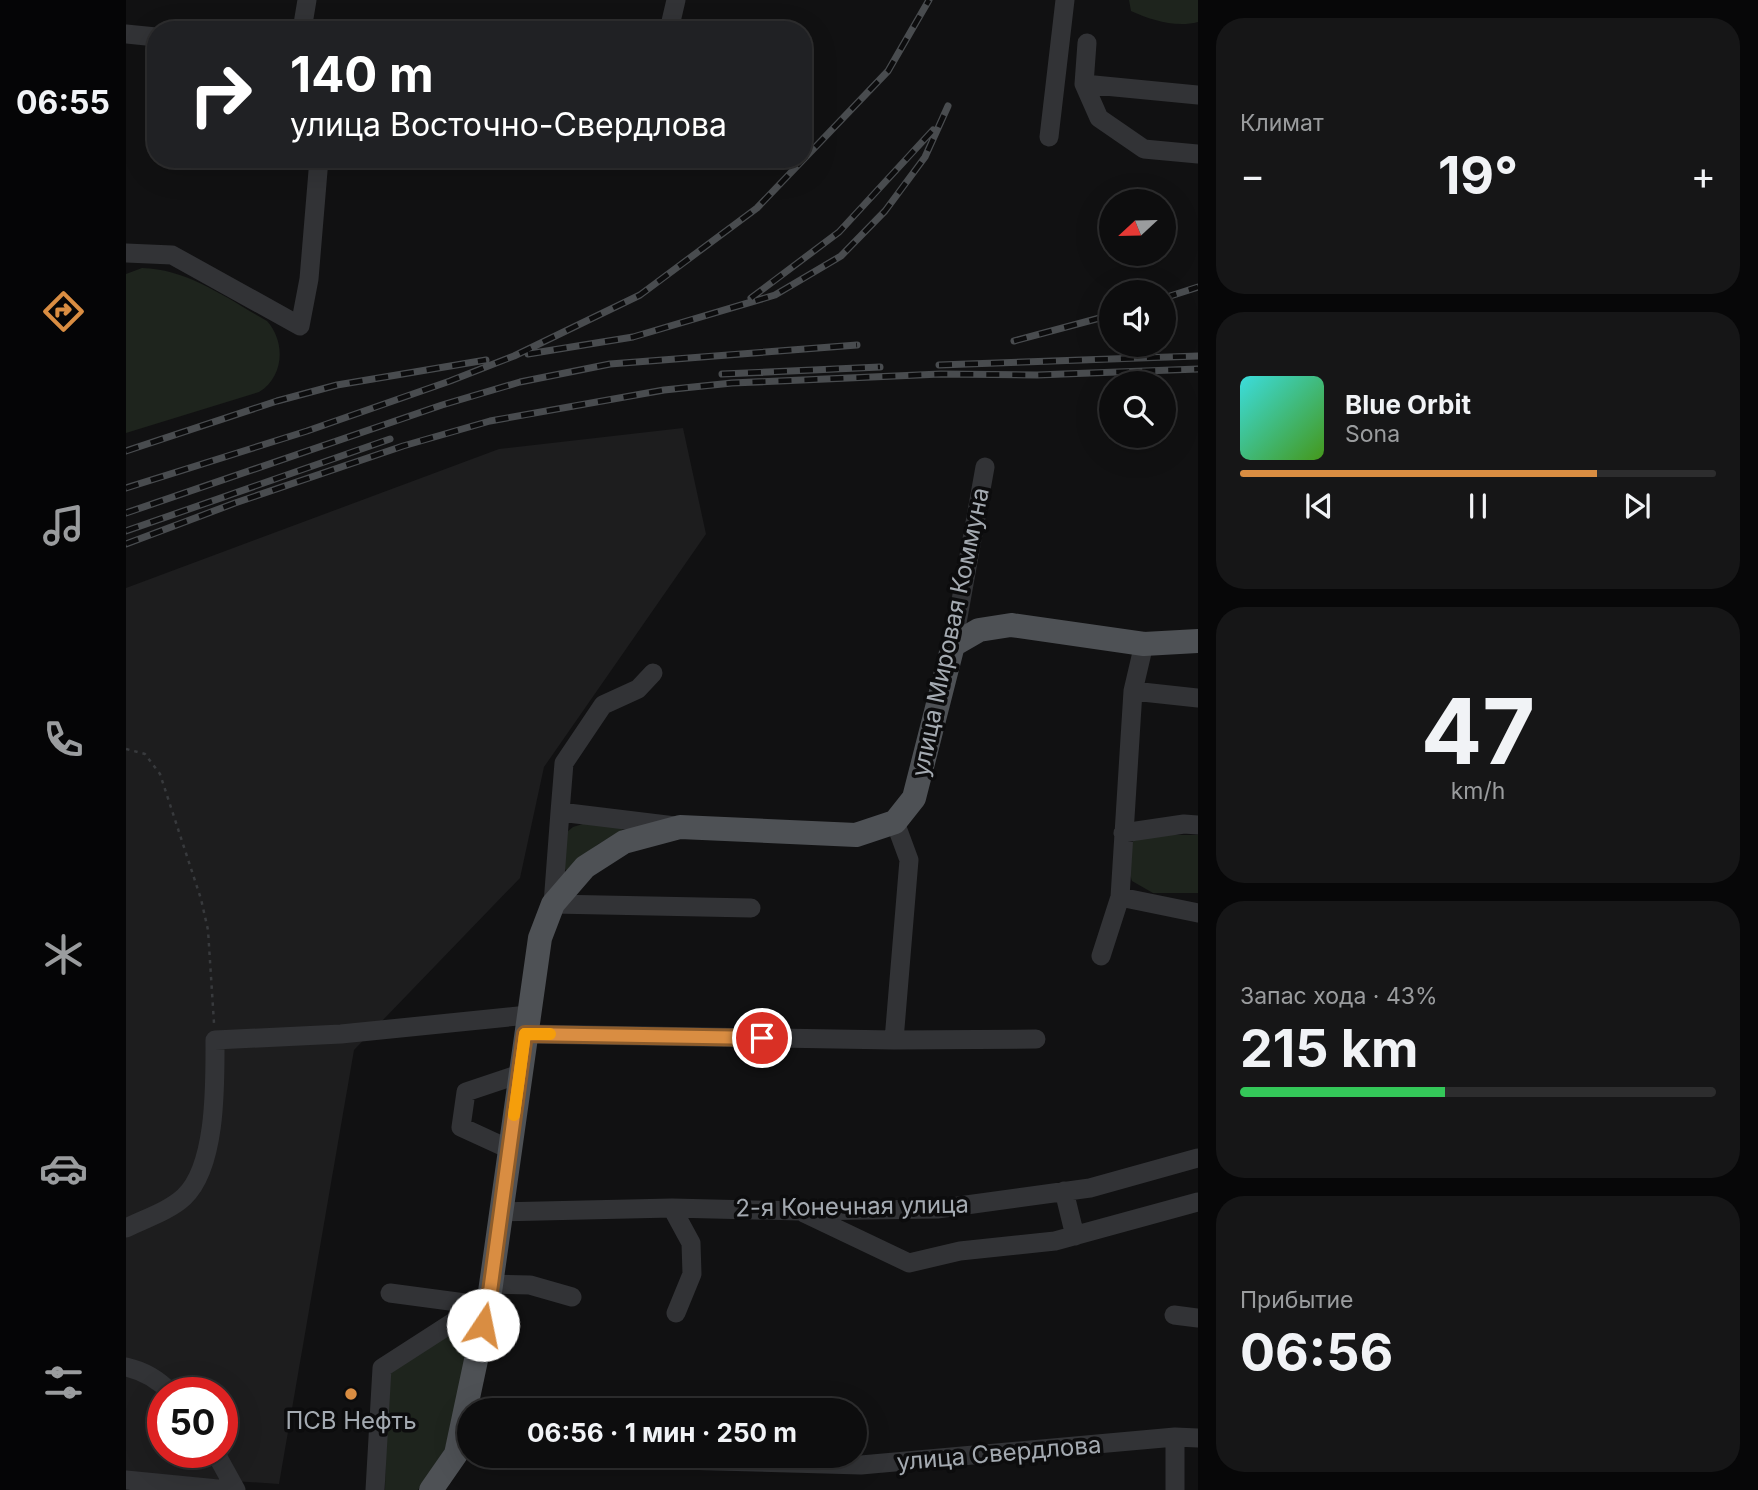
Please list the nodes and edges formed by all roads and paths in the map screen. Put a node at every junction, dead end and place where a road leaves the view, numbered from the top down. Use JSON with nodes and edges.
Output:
{"nodes":[{"id":1,"x":307,"y":0,"type":"edge"},
{"id":2,"x":676,"y":0,"type":"edge"},
{"id":3,"x":1065,"y":0,"type":"edge"},
{"id":4,"x":304,"y":21,"type":"edge"},
{"id":5,"x":671,"y":21,"type":"edge"},
{"id":6,"x":126,"y":34,"type":"edge"},
{"id":7,"x":147,"y":36,"type":"edge"},
{"id":8,"x":1087,"y":43,"type":"dead end"},
{"id":9,"x":1083,"y":84,"type":"junction"},
{"id":10,"x":1198,"y":94,"type":"edge"},
{"id":11,"x":1049,"y":137,"type":"dead end"},
{"id":12,"x":1198,"y":154,"type":"edge"},
{"id":13,"x":318,"y":168,"type":"edge"},
{"id":14,"x":126,"y":253,"type":"edge"},
{"id":15,"x":985,"y":467,"type":"dead end"},
{"id":16,"x":1198,"y":641,"type":"edge"},
{"id":17,"x":1144,"y":643,"type":"junction"},
{"id":18,"x":953,"y":645,"type":"junction"},
{"id":19,"x":653,"y":673,"type":"dead end"},
{"id":20,"x":1133,"y":691,"type":"junction"},
{"id":21,"x":1198,"y":698,"type":"edge"},
{"id":22,"x":126,"y":749,"type":"edge"},
{"id":23,"x":560,"y":812,"type":"junction"},
{"id":24,"x":895,"y":822,"type":"junction"},
{"id":25,"x":1198,"y":825,"type":"edge"},
{"id":26,"x":680,"y":827,"type":"junction"},
{"id":27,"x":1124,"y":834,"type":"junction"},
{"id":28,"x":1120,"y":897,"type":"junction"},
{"id":29,"x":553,"y":904,"type":"junction"},
{"id":30,"x":751,"y":908,"type":"dead end"},
{"id":31,"x":1198,"y":913,"type":"edge"},
{"id":32,"x":1101,"y":956,"type":"dead end"},
{"id":33,"x":527,"y":1024,"type":"junction"},
{"id":34,"x":1036,"y":1039,"type":"dead end"},
{"id":35,"x":215,"y":1040,"type":"junction"},
{"id":36,"x":894,"y":1040,"type":"junction"},
{"id":37,"x":520,"y":1074,"type":"junction"},
{"id":38,"x":509,"y":1149,"type":"junction"},
{"id":39,"x":1198,"y":1158,"type":"edge"},
{"id":40,"x":1064,"y":1191,"type":"junction"},
{"id":41,"x":1198,"y":1202,"type":"edge"},
{"id":42,"x":672,"y":1208,"type":"junction"},
{"id":43,"x":800,"y":1211,"type":"junction"},
{"id":44,"x":500,"y":1212,"type":"junction"},
{"id":45,"x":126,"y":1228,"type":"edge"},
{"id":46,"x":1075,"y":1236,"type":"junction"},
{"id":47,"x":390,"y":1293,"type":"dead end"},
{"id":48,"x":487,"y":1296,"type":"junction"},
{"id":49,"x":572,"y":1297,"type":"dead end"},
{"id":50,"x":676,"y":1313,"type":"dead end"},
{"id":51,"x":1174,"y":1315,"type":"dead end"},
{"id":52,"x":1198,"y":1318,"type":"edge"},
{"id":53,"x":126,"y":1367,"type":"edge"},
{"id":54,"x":152,"y":1377,"type":"edge"},
{"id":55,"x":471,"y":1398,"type":"edge"},
{"id":56,"x":1175,"y":1437,"type":"junction"},
{"id":57,"x":1198,"y":1438,"type":"edge"},
{"id":58,"x":457,"y":1460,"type":"edge"},
{"id":59,"x":867,"y":1464,"type":"edge"},
{"id":60,"x":224,"y":1468,"type":"edge"},
{"id":61,"x":128,"y":1484,"type":"edge"},
{"id":62,"x":228,"y":1490,"type":"edge"},
{"id":63,"x":236,"y":1490,"type":"edge"},
{"id":64,"x":375,"y":1490,"type":"edge"},
{"id":65,"x":431,"y":1490,"type":"edge"},
{"id":66,"x":1175,"y":1490,"type":"edge"}],
"edges":[{"from":1,"to":4,"type":"street"},
{"from":2,"to":5,"type":"street"},
{"from":3,"to":11,"type":"street"},
{"from":6,"to":7,"type":"street"},
{"from":8,"to":9,"type":"street"},
{"from":9,"to":10,"type":"street"},
{"from":9,"to":12,"type":"street"},
{"from":13,"to":14,"type":"street"},
{"from":15,"to":18,"type":"street","name":"улица Мировая Коммуна"},
{"from":16,"to":17,"type":"main road"},
{"from":17,"to":18,"type":"main road"},
{"from":17,"to":20,"type":"street"},
{"from":18,"to":24,"type":"main road","name":"улица Мировая Коммуна"},
{"from":19,"to":23,"type":"street"},
{"from":20,"to":21,"type":"street"},
{"from":20,"to":27,"type":"street"},
{"from":22,"to":35,"type":"path"},
{"from":23,"to":26,"type":"street"},
{"from":23,"to":29,"type":"street"},
{"from":24,"to":26,"type":"main road"},
{"from":24,"to":36,"type":"street"},
{"from":25,"to":27,"type":"street"},
{"from":26,"to":29,"type":"main road"},
{"from":27,"to":28,"type":"street"},
{"from":28,"to":31,"type":"street"},
{"from":28,"to":32,"type":"street"},
{"from":29,"to":30,"type":"street"},
{"from":29,"to":33,"type":"main road"},
{"from":33,"to":35,"type":"street"},
{"from":33,"to":36,"type":"street"},
{"from":33,"to":37,"type":"main road"},
{"from":34,"to":36,"type":"street"},
{"from":35,"to":45,"type":"street"},
{"from":37,"to":38,"type":"main road"},
{"from":37,"to":38,"type":"street"},
{"from":38,"to":44,"type":"main road"},
{"from":39,"to":40,"type":"street","name":"2-я Конечная улица"},
{"from":40,"to":43,"type":"street","name":"2-я Конечная улица"},
{"from":40,"to":46,"type":"street"},
{"from":41,"to":46,"type":"street"},
{"from":42,"to":43,"type":"street","name":"2-я Конечная улица"},
{"from":42,"to":44,"type":"street","name":"2-я Конечная улица"},
{"from":42,"to":50,"type":"street"},
{"from":43,"to":46,"type":"street"},
{"from":44,"to":48,"type":"main road"},
{"from":47,"to":48,"type":"street"},
{"from":48,"to":49,"type":"street"},
{"from":48,"to":55,"type":"main road"},
{"from":48,"to":64,"type":"street"},
{"from":51,"to":52,"type":"street"},
{"from":53,"to":54,"type":"street"},
{"from":56,"to":57,"type":"street","name":"улица Свердлова"},
{"from":56,"to":59,"type":"street","name":"улица Свердлова"},
{"from":56,"to":66,"type":"street"},
{"from":58,"to":65,"type":"main road"},
{"from":60,"to":63,"type":"street"},
{"from":61,"to":62,"type":"street"}]}
